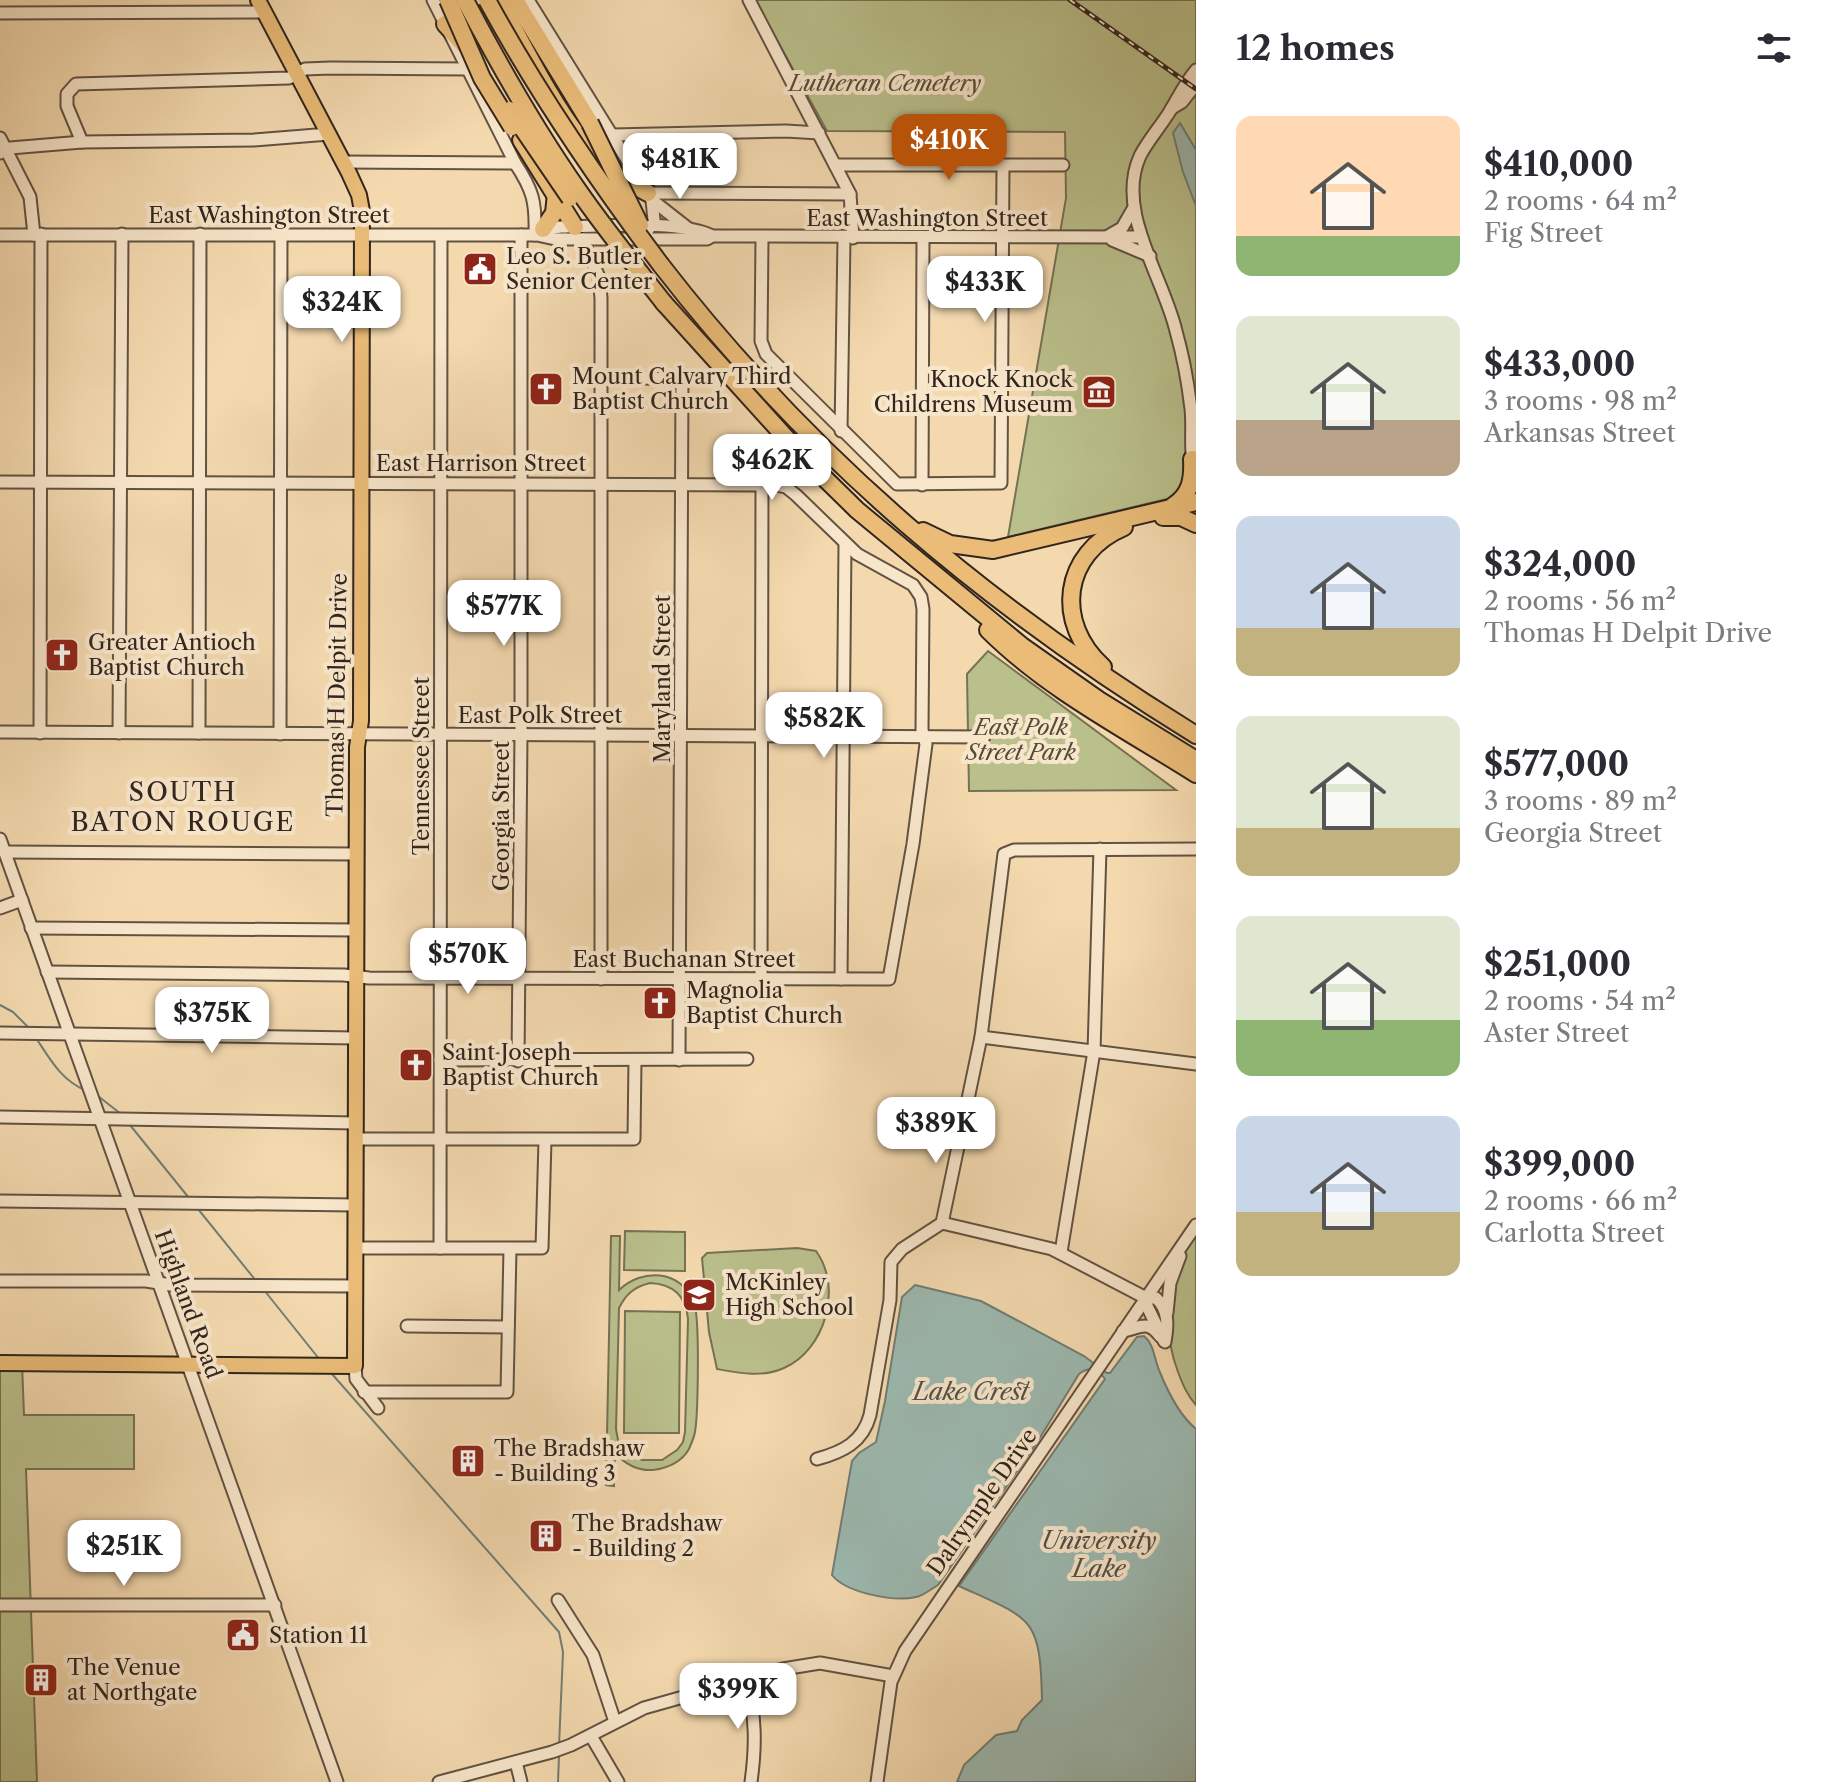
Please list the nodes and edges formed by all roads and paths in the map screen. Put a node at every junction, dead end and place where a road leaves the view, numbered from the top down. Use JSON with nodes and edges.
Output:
{"nodes":[{"id":1,"x":433,"y":0,"type":"edge"},
{"id":2,"x":448,"y":0,"type":"edge"},
{"id":3,"x":465,"y":0,"type":"edge"},
{"id":4,"x":487,"y":0,"type":"edge"},
{"id":5,"x":499,"y":0,"type":"edge"},
{"id":6,"x":515,"y":0,"type":"edge"},
{"id":7,"x":528,"y":0,"type":"edge"},
{"id":8,"x":749,"y":0,"type":"edge"},
{"id":9,"x":262,"y":6,"type":"edge"},
{"id":10,"x":0,"y":13,"type":"edge"},
{"id":11,"x":445,"y":24,"type":"junction"},
{"id":12,"x":467,"y":69,"type":"junction"},
{"id":13,"x":1196,"y":70,"type":"edge"},
{"id":14,"x":297,"y":74,"type":"junction"},
{"id":15,"x":1196,"y":84,"type":"edge"},
{"id":16,"x":1172,"y":108,"type":"junction"},
{"id":17,"x":819,"y":133,"type":"junction"},
{"id":18,"x":329,"y":134,"type":"junction"},
{"id":19,"x":613,"y":135,"type":"junction"},
{"id":20,"x":0,"y":138,"type":"edge"},
{"id":21,"x":82,"y":142,"type":"junction"},
{"id":22,"x":3,"y":152,"type":"edge"},
{"id":23,"x":343,"y":162,"type":"junction"},
{"id":24,"x":515,"y":163,"type":"junction"},
{"id":25,"x":835,"y":165,"type":"junction"},
{"id":26,"x":1003,"y":165,"type":"junction"},
{"id":27,"x":1063,"y":165,"type":"dead end"},
{"id":28,"x":556,"y":194,"type":"junction"},
{"id":29,"x":850,"y":194,"type":"junction"},
{"id":30,"x":650,"y":196,"type":"junction"},
{"id":31,"x":1133,"y":208,"type":"junction"},
{"id":32,"x":651,"y":228,"type":"junction"},
{"id":33,"x":689,"y":229,"type":"junction"},
{"id":34,"x":538,"y":233,"type":"junction"},
{"id":35,"x":579,"y":233,"type":"junction"},
{"id":36,"x":122,"y":234,"type":"junction"},
{"id":37,"x":200,"y":234,"type":"junction"},
{"id":38,"x":0,"y":235,"type":"edge"},
{"id":39,"x":38,"y":235,"type":"junction"},
{"id":40,"x":281,"y":235,"type":"junction"},
{"id":41,"x":521,"y":235,"type":"junction"},
{"id":42,"x":362,"y":236,"type":"junction"},
{"id":43,"x":441,"y":236,"type":"junction"},
{"id":44,"x":712,"y":236,"type":"junction"},
{"id":45,"x":1003,"y":237,"type":"junction"},
{"id":46,"x":1141,"y":237,"type":"junction"},
{"id":47,"x":762,"y":238,"type":"junction"},
{"id":48,"x":849,"y":238,"type":"junction"},
{"id":49,"x":923,"y":238,"type":"junction"},
{"id":50,"x":1104,"y":238,"type":"junction"},
{"id":51,"x":640,"y":240,"type":"junction"},
{"id":52,"x":1150,"y":256,"type":"junction"},
{"id":53,"x":661,"y":265,"type":"junction"},
{"id":54,"x":660,"y":306,"type":"junction"},
{"id":55,"x":602,"y":377,"type":"junction"},
{"id":56,"x":1194,"y":416,"type":"edge"},
{"id":57,"x":841,"y":431,"type":"junction"},
{"id":58,"x":1192,"y":459,"type":"junction"},
{"id":59,"x":1196,"y":480,"type":"edge"},
{"id":60,"x":0,"y":482,"type":"edge"},
{"id":61,"x":40,"y":483,"type":"junction"},
{"id":62,"x":120,"y":483,"type":"junction"},
{"id":63,"x":201,"y":483,"type":"junction"},
{"id":64,"x":281,"y":483,"type":"junction"},
{"id":65,"x":361,"y":483,"type":"junction"},
{"id":66,"x":440,"y":484,"type":"junction"},
{"id":67,"x":601,"y":484,"type":"junction"},
{"id":68,"x":682,"y":484,"type":"junction"},
{"id":69,"x":762,"y":484,"type":"junction"},
{"id":70,"x":521,"y":485,"type":"junction"},
{"id":71,"x":922,"y":485,"type":"junction"},
{"id":72,"x":867,"y":491,"type":"junction"},
{"id":73,"x":1196,"y":505,"type":"edge"},
{"id":74,"x":1164,"y":514,"type":"junction"},
{"id":75,"x":1196,"y":524,"type":"edge"},
{"id":76,"x":845,"y":544,"type":"junction"},
{"id":77,"x":1157,"y":711,"type":"junction"},
{"id":78,"x":0,"y":732,"type":"edge"},
{"id":79,"x":40,"y":733,"type":"junction"},
{"id":80,"x":119,"y":733,"type":"junction"},
{"id":81,"x":199,"y":733,"type":"junction"},
{"id":82,"x":280,"y":734,"type":"junction"},
{"id":83,"x":359,"y":734,"type":"junction"},
{"id":84,"x":521,"y":734,"type":"junction"},
{"id":85,"x":601,"y":734,"type":"junction"},
{"id":86,"x":441,"y":735,"type":"junction"},
{"id":87,"x":841,"y":735,"type":"junction"},
{"id":88,"x":1196,"y":735,"type":"edge"},
{"id":89,"x":681,"y":736,"type":"junction"},
{"id":90,"x":761,"y":736,"type":"junction"},
{"id":91,"x":924,"y":736,"type":"junction"},
{"id":92,"x":984,"y":737,"type":"dead end"},
{"id":93,"x":1195,"y":764,"type":"edge"},
{"id":94,"x":0,"y":839,"type":"edge"},
{"id":95,"x":1100,"y":849,"type":"junction"},
{"id":96,"x":1196,"y":849,"type":"edge"},
{"id":97,"x":5,"y":852,"type":"junction"},
{"id":98,"x":357,"y":854,"type":"junction"},
{"id":99,"x":22,"y":900,"type":"junction"},
{"id":100,"x":0,"y":908,"type":"edge"},
{"id":101,"x":31,"y":928,"type":"junction"},
{"id":102,"x":357,"y":930,"type":"junction"},
{"id":103,"x":47,"y":972,"type":"junction"},
{"id":104,"x":357,"y":977,"type":"junction"},
{"id":105,"x":440,"y":978,"type":"junction"},
{"id":106,"x":520,"y":979,"type":"junction"},
{"id":107,"x":601,"y":979,"type":"junction"},
{"id":108,"x":680,"y":979,"type":"junction"},
{"id":109,"x":761,"y":979,"type":"junction"},
{"id":110,"x":841,"y":979,"type":"junction"},
{"id":111,"x":0,"y":1033,"type":"edge"},
{"id":112,"x":70,"y":1035,"type":"junction"},
{"id":113,"x":981,"y":1037,"type":"junction"},
{"id":114,"x":356,"y":1038,"type":"junction"},
{"id":115,"x":1094,"y":1051,"type":"junction"},
{"id":116,"x":747,"y":1059,"type":"dead end"},
{"id":117,"x":440,"y":1060,"type":"junction"},
{"id":118,"x":635,"y":1060,"type":"junction"},
{"id":119,"x":679,"y":1060,"type":"junction"},
{"id":120,"x":518,"y":1061,"type":"junction"},
{"id":121,"x":1196,"y":1064,"type":"edge"},
{"id":122,"x":99,"y":1115,"type":"junction"},
{"id":123,"x":0,"y":1117,"type":"edge"},
{"id":124,"x":356,"y":1123,"type":"junction"},
{"id":125,"x":356,"y":1139,"type":"junction"},
{"id":126,"x":440,"y":1140,"type":"junction"},
{"id":127,"x":545,"y":1140,"type":"junction"},
{"id":128,"x":0,"y":1201,"type":"edge"},
{"id":129,"x":131,"y":1203,"type":"junction"},
{"id":130,"x":356,"y":1205,"type":"junction"},
{"id":131,"x":942,"y":1223,"type":"junction"},
{"id":132,"x":1196,"y":1225,"type":"edge"},
{"id":133,"x":1184,"y":1243,"type":"junction"},
{"id":134,"x":356,"y":1248,"type":"junction"},
{"id":135,"x":440,"y":1248,"type":"junction"},
{"id":136,"x":510,"y":1249,"type":"junction"},
{"id":137,"x":1061,"y":1252,"type":"junction"},
{"id":138,"x":0,"y":1281,"type":"edge"},
{"id":139,"x":159,"y":1283,"type":"junction"},
{"id":140,"x":356,"y":1286,"type":"junction"},
{"id":141,"x":1146,"y":1298,"type":"junction"},
{"id":142,"x":1166,"y":1318,"type":"junction"},
{"id":143,"x":407,"y":1326,"type":"dead end"},
{"id":144,"x":508,"y":1327,"type":"junction"},
{"id":145,"x":1123,"y":1331,"type":"junction"},
{"id":146,"x":1162,"y":1338,"type":"junction"},
{"id":147,"x":0,"y":1363,"type":"edge"},
{"id":148,"x":188,"y":1364,"type":"junction"},
{"id":149,"x":350,"y":1366,"type":"junction"},
{"id":150,"x":364,"y":1392,"type":"junction"},
{"id":151,"x":378,"y":1408,"type":"dead end"},
{"id":152,"x":817,"y":1459,"type":"dead end"},
{"id":153,"x":558,"y":1600,"type":"dead end"},
{"id":154,"x":0,"y":1605,"type":"edge"},
{"id":155,"x":275,"y":1605,"type":"junction"},
{"id":156,"x":893,"y":1676,"type":"junction"},
{"id":157,"x":746,"y":1679,"type":"junction"},
{"id":158,"x":615,"y":1722,"type":"junction"},
{"id":159,"x":591,"y":1736,"type":"junction"},
{"id":160,"x":516,"y":1762,"type":"junction"},
{"id":161,"x":337,"y":1782,"type":"edge"},
{"id":162,"x":439,"y":1782,"type":"edge"},
{"id":163,"x":521,"y":1782,"type":"edge"},
{"id":164,"x":618,"y":1782,"type":"edge"},
{"id":165,"x":751,"y":1782,"type":"edge"},
{"id":166,"x":877,"y":1782,"type":"edge"}],
"edges":[{"from":1,"to":11,"type":"street"},
{"from":2,"to":28,"type":"highway","bridge":true},
{"from":3,"to":54,"type":"highway","bridge":true},
{"from":4,"to":53,"type":"highway","bridge":true},
{"from":5,"to":30,"type":"highway"},
{"from":6,"to":53,"type":"highway","bridge":true},
{"from":7,"to":19,"type":"street"},
{"from":8,"to":17,"type":"street"},
{"from":9,"to":10,"type":"street"},
{"from":9,"to":14,"type":"main road","name":"Thomas H Delpit Drive"},
{"from":11,"to":12,"type":"street"},
{"from":11,"to":54,"type":"highway","bridge":true},
{"from":12,"to":14,"type":"street"},
{"from":12,"to":24,"type":"street"},
{"from":13,"to":16,"type":"street"},
{"from":14,"to":18,"type":"main road","name":"Thomas H Delpit Drive"},
{"from":14,"to":21,"type":"street"},
{"from":15,"to":16,"type":"street"},
{"from":16,"to":31,"type":"street"},
{"from":17,"to":19,"type":"street"},
{"from":17,"to":25,"type":"street"},
{"from":18,"to":21,"type":"street"},
{"from":18,"to":23,"type":"main road","name":"Thomas H Delpit Drive"},
{"from":19,"to":30,"type":"street"},
{"from":20,"to":22,"type":"street"},
{"from":21,"to":22,"type":"street"},
{"from":22,"to":39,"type":"street"},
{"from":23,"to":24,"type":"street"},
{"from":23,"to":42,"type":"main road","name":"Thomas H Delpit Drive"},
{"from":24,"to":34,"type":"street"},
{"from":25,"to":26,"type":"street"},
{"from":25,"to":29,"type":"street"},
{"from":26,"to":27,"type":"street"},
{"from":26,"to":45,"type":"street"},
{"from":28,"to":34,"type":"highway"},
{"from":28,"to":35,"type":"highway"},
{"from":29,"to":30,"type":"street"},
{"from":29,"to":48,"type":"street"},
{"from":30,"to":32,"type":"street"},
{"from":30,"to":33,"type":"street"},
{"from":31,"to":46,"type":"street"},
{"from":31,"to":50,"type":"street"},
{"from":32,"to":33,"type":"street"},
{"from":32,"to":35,"type":"street"},
{"from":32,"to":51,"type":"street"},
{"from":33,"to":44,"type":"street"},
{"from":34,"to":35,"type":"street","name":"East Washington Street"},
{"from":34,"to":41,"type":"street","name":"East Washington Street"},
{"from":35,"to":51,"type":"street"},
{"from":35,"to":55,"type":"street"},
{"from":36,"to":37,"type":"street","name":"East Washington Street"},
{"from":36,"to":39,"type":"street","name":"East Washington Street"},
{"from":36,"to":62,"type":"street"},
{"from":37,"to":40,"type":"street","name":"East Washington Street"},
{"from":37,"to":63,"type":"street"},
{"from":38,"to":39,"type":"street","name":"East Washington Street"},
{"from":39,"to":61,"type":"street"},
{"from":40,"to":42,"type":"street","name":"East Washington Street"},
{"from":40,"to":64,"type":"street"},
{"from":41,"to":43,"type":"street","name":"East Washington Street"},
{"from":41,"to":70,"type":"street","name":"Georgia Street"},
{"from":42,"to":43,"type":"street","name":"East Washington Street"},
{"from":42,"to":65,"type":"main road","name":"Thomas H Delpit Drive"},
{"from":43,"to":66,"type":"street","name":"Tennessee Street"},
{"from":44,"to":47,"type":"street","name":"East Washington Street"},
{"from":44,"to":51,"type":"street"},
{"from":45,"to":49,"type":"street","name":"East Washington Street"},
{"from":45,"to":50,"type":"street","name":"East Washington Street"},
{"from":45,"to":71,"type":"street"},
{"from":46,"to":50,"type":"street","name":"East Washington Street"},
{"from":46,"to":52,"type":"street"},
{"from":47,"to":48,"type":"street","name":"East Washington Street"},
{"from":47,"to":57,"type":"street"},
{"from":48,"to":49,"type":"street","name":"East Washington Street"},
{"from":48,"to":57,"type":"street"},
{"from":49,"to":71,"type":"street"},
{"from":50,"to":52,"type":"street"},
{"from":52,"to":56,"type":"street"},
{"from":53,"to":72,"type":"highway"},
{"from":54,"to":93,"type":"highway"},
{"from":55,"to":67,"type":"street"},
{"from":55,"to":68,"type":"street","name":"Maryland Street"},
{"from":56,"to":58,"type":"street"},
{"from":57,"to":71,"type":"street"},
{"from":58,"to":59,"type":"street"},
{"from":58,"to":74,"type":"highway"},
{"from":60,"to":61,"type":"street","name":"East Harrison Street"},
{"from":61,"to":62,"type":"street","name":"East Harrison Street"},
{"from":61,"to":79,"type":"street"},
{"from":62,"to":63,"type":"street","name":"East Harrison Street"},
{"from":62,"to":80,"type":"street"},
{"from":63,"to":64,"type":"street","name":"East Harrison Street"},
{"from":63,"to":81,"type":"street"},
{"from":64,"to":65,"type":"street","name":"East Harrison Street"},
{"from":64,"to":82,"type":"street"},
{"from":65,"to":66,"type":"street","name":"East Harrison Street"},
{"from":65,"to":83,"type":"main road","name":"Thomas H Delpit Drive"},
{"from":66,"to":70,"type":"street","name":"East Harrison Street"},
{"from":66,"to":86,"type":"street","name":"Tennessee Street"},
{"from":67,"to":68,"type":"street","name":"East Harrison Street"},
{"from":67,"to":70,"type":"street","name":"East Harrison Street"},
{"from":67,"to":85,"type":"street"},
{"from":68,"to":69,"type":"street","name":"East Harrison Street"},
{"from":68,"to":89,"type":"street","name":"Maryland Street"},
{"from":69,"to":76,"type":"street","name":"East Harrison Street"},
{"from":69,"to":90,"type":"street"},
{"from":70,"to":84,"type":"street","name":"Georgia Street"},
{"from":72,"to":74,"type":"highway"},
{"from":72,"to":77,"type":"highway"},
{"from":73,"to":74,"type":"highway"},
{"from":74,"to":75,"type":"highway"},
{"from":74,"to":77,"type":"highway"},
{"from":76,"to":87,"type":"street"},
{"from":76,"to":91,"type":"street","name":"East Harrison Street"},
{"from":77,"to":88,"type":"highway"},
{"from":78,"to":79,"type":"street","name":"East Polk Street"},
{"from":79,"to":80,"type":"street","name":"East Polk Street"},
{"from":80,"to":81,"type":"street","name":"East Polk Street"},
{"from":81,"to":82,"type":"street","name":"East Polk Street"},
{"from":82,"to":83,"type":"street","name":"East Polk Street"},
{"from":83,"to":86,"type":"street","name":"East Polk Street"},
{"from":83,"to":98,"type":"main road","name":"Thomas H Delpit Drive"},
{"from":84,"to":85,"type":"street","name":"East Polk Street"},
{"from":84,"to":86,"type":"street","name":"East Polk Street"},
{"from":84,"to":106,"type":"street","name":"Georgia Street"},
{"from":85,"to":89,"type":"street","name":"East Polk Street"},
{"from":85,"to":107,"type":"street"},
{"from":86,"to":105,"type":"street","name":"Tennessee Street"},
{"from":87,"to":90,"type":"street","name":"East Polk Street"},
{"from":87,"to":91,"type":"street","name":"East Polk Street"},
{"from":87,"to":110,"type":"street"},
{"from":89,"to":90,"type":"street","name":"East Polk Street"},
{"from":89,"to":108,"type":"street","name":"Maryland Street"},
{"from":90,"to":109,"type":"street"},
{"from":91,"to":92,"type":"street","name":"East Polk Street"},
{"from":91,"to":110,"type":"street","name":"East Buchanan Street"},
{"from":94,"to":97,"type":"street","name":"Highland Road"},
{"from":95,"to":96,"type":"street"},
{"from":95,"to":113,"type":"street"},
{"from":95,"to":115,"type":"street"},
{"from":97,"to":98,"type":"street"},
{"from":97,"to":99,"type":"street","name":"Highland Road"},
{"from":98,"to":102,"type":"main road","name":"Thomas H Delpit Drive"},
{"from":99,"to":100,"type":"street"},
{"from":99,"to":101,"type":"street","name":"Highland Road"},
{"from":101,"to":102,"type":"street"},
{"from":101,"to":103,"type":"street","name":"Highland Road"},
{"from":102,"to":104,"type":"main road","name":"Thomas H Delpit Drive"},
{"from":103,"to":104,"type":"street","name":"East Buchanan Street"},
{"from":103,"to":112,"type":"street","name":"Highland Road"},
{"from":104,"to":105,"type":"street","name":"East Buchanan Street"},
{"from":104,"to":114,"type":"main road","name":"Thomas H Delpit Drive"},
{"from":105,"to":106,"type":"street","name":"East Buchanan Street"},
{"from":105,"to":117,"type":"street","name":"Tennessee Street"},
{"from":106,"to":107,"type":"street","name":"East Buchanan Street"},
{"from":106,"to":120,"type":"street","name":"Georgia Street"},
{"from":107,"to":108,"type":"street","name":"East Buchanan Street"},
{"from":108,"to":109,"type":"street","name":"East Buchanan Street"},
{"from":108,"to":119,"type":"street","name":"Maryland Street"},
{"from":109,"to":110,"type":"street","name":"East Buchanan Street"},
{"from":111,"to":112,"type":"street"},
{"from":112,"to":114,"type":"street"},
{"from":112,"to":122,"type":"street","name":"Highland Road"},
{"from":113,"to":115,"type":"street"},
{"from":113,"to":131,"type":"street"},
{"from":114,"to":124,"type":"main road","name":"Thomas H Delpit Drive"},
{"from":115,"to":121,"type":"street"},
{"from":115,"to":137,"type":"street"},
{"from":116,"to":119,"type":"street"},
{"from":117,"to":120,"type":"street"},
{"from":117,"to":126,"type":"street","name":"Tennessee Street"},
{"from":118,"to":119,"type":"street"},
{"from":118,"to":120,"type":"street"},
{"from":118,"to":127,"type":"street"},
{"from":122,"to":123,"type":"street"},
{"from":122,"to":124,"type":"street"},
{"from":122,"to":129,"type":"street","name":"Highland Road"},
{"from":124,"to":125,"type":"main road","name":"Thomas H Delpit Drive"},
{"from":125,"to":126,"type":"street"},
{"from":125,"to":130,"type":"main road","name":"Thomas H Delpit Drive"},
{"from":126,"to":127,"type":"street"},
{"from":126,"to":135,"type":"street","name":"Tennessee Street"},
{"from":127,"to":136,"type":"street"},
{"from":128,"to":129,"type":"street"},
{"from":129,"to":130,"type":"street"},
{"from":129,"to":139,"type":"street","name":"Highland Road"},
{"from":130,"to":134,"type":"main road","name":"Thomas H Delpit Drive"},
{"from":131,"to":137,"type":"street"},
{"from":131,"to":152,"type":"street"},
{"from":132,"to":133,"type":"street","name":"Dalrymple Drive"},
{"from":133,"to":141,"type":"street","name":"Dalrymple Drive"},
{"from":133,"to":142,"type":"street"},
{"from":134,"to":135,"type":"street"},
{"from":134,"to":140,"type":"main road","name":"Thomas H Delpit Drive"},
{"from":135,"to":136,"type":"street"},
{"from":136,"to":144,"type":"street"},
{"from":137,"to":141,"type":"street"},
{"from":138,"to":139,"type":"street"},
{"from":139,"to":140,"type":"street"},
{"from":139,"to":148,"type":"street","name":"Highland Road"},
{"from":140,"to":149,"type":"main road","name":"Thomas H Delpit Drive"},
{"from":141,"to":142,"type":"street"},
{"from":141,"to":145,"type":"street","name":"Dalrymple Drive"},
{"from":141,"to":146,"type":"street"},
{"from":142,"to":146,"type":"street"},
{"from":143,"to":144,"type":"street"},
{"from":144,"to":150,"type":"street"},
{"from":145,"to":146,"type":"street"},
{"from":145,"to":156,"type":"street","name":"Dalrymple Drive"},
{"from":147,"to":148,"type":"main road"},
{"from":148,"to":149,"type":"main road"},
{"from":148,"to":155,"type":"street","name":"Highland Road"},
{"from":149,"to":150,"type":"street","name":"Thomas H Delpit Drive"},
{"from":150,"to":151,"type":"street","name":"Thomas H Delpit Drive"},
{"from":153,"to":158,"type":"street"},
{"from":154,"to":155,"type":"street"},
{"from":155,"to":161,"type":"street","name":"Highland Road"},
{"from":156,"to":157,"type":"street"},
{"from":156,"to":166,"type":"street","name":"Dalrymple Drive"},
{"from":157,"to":158,"type":"street"},
{"from":157,"to":165,"type":"street"},
{"from":158,"to":159,"type":"street"},
{"from":159,"to":160,"type":"street"},
{"from":159,"to":164,"type":"street"},
{"from":160,"to":162,"type":"street"},
{"from":160,"to":163,"type":"street"}]}
